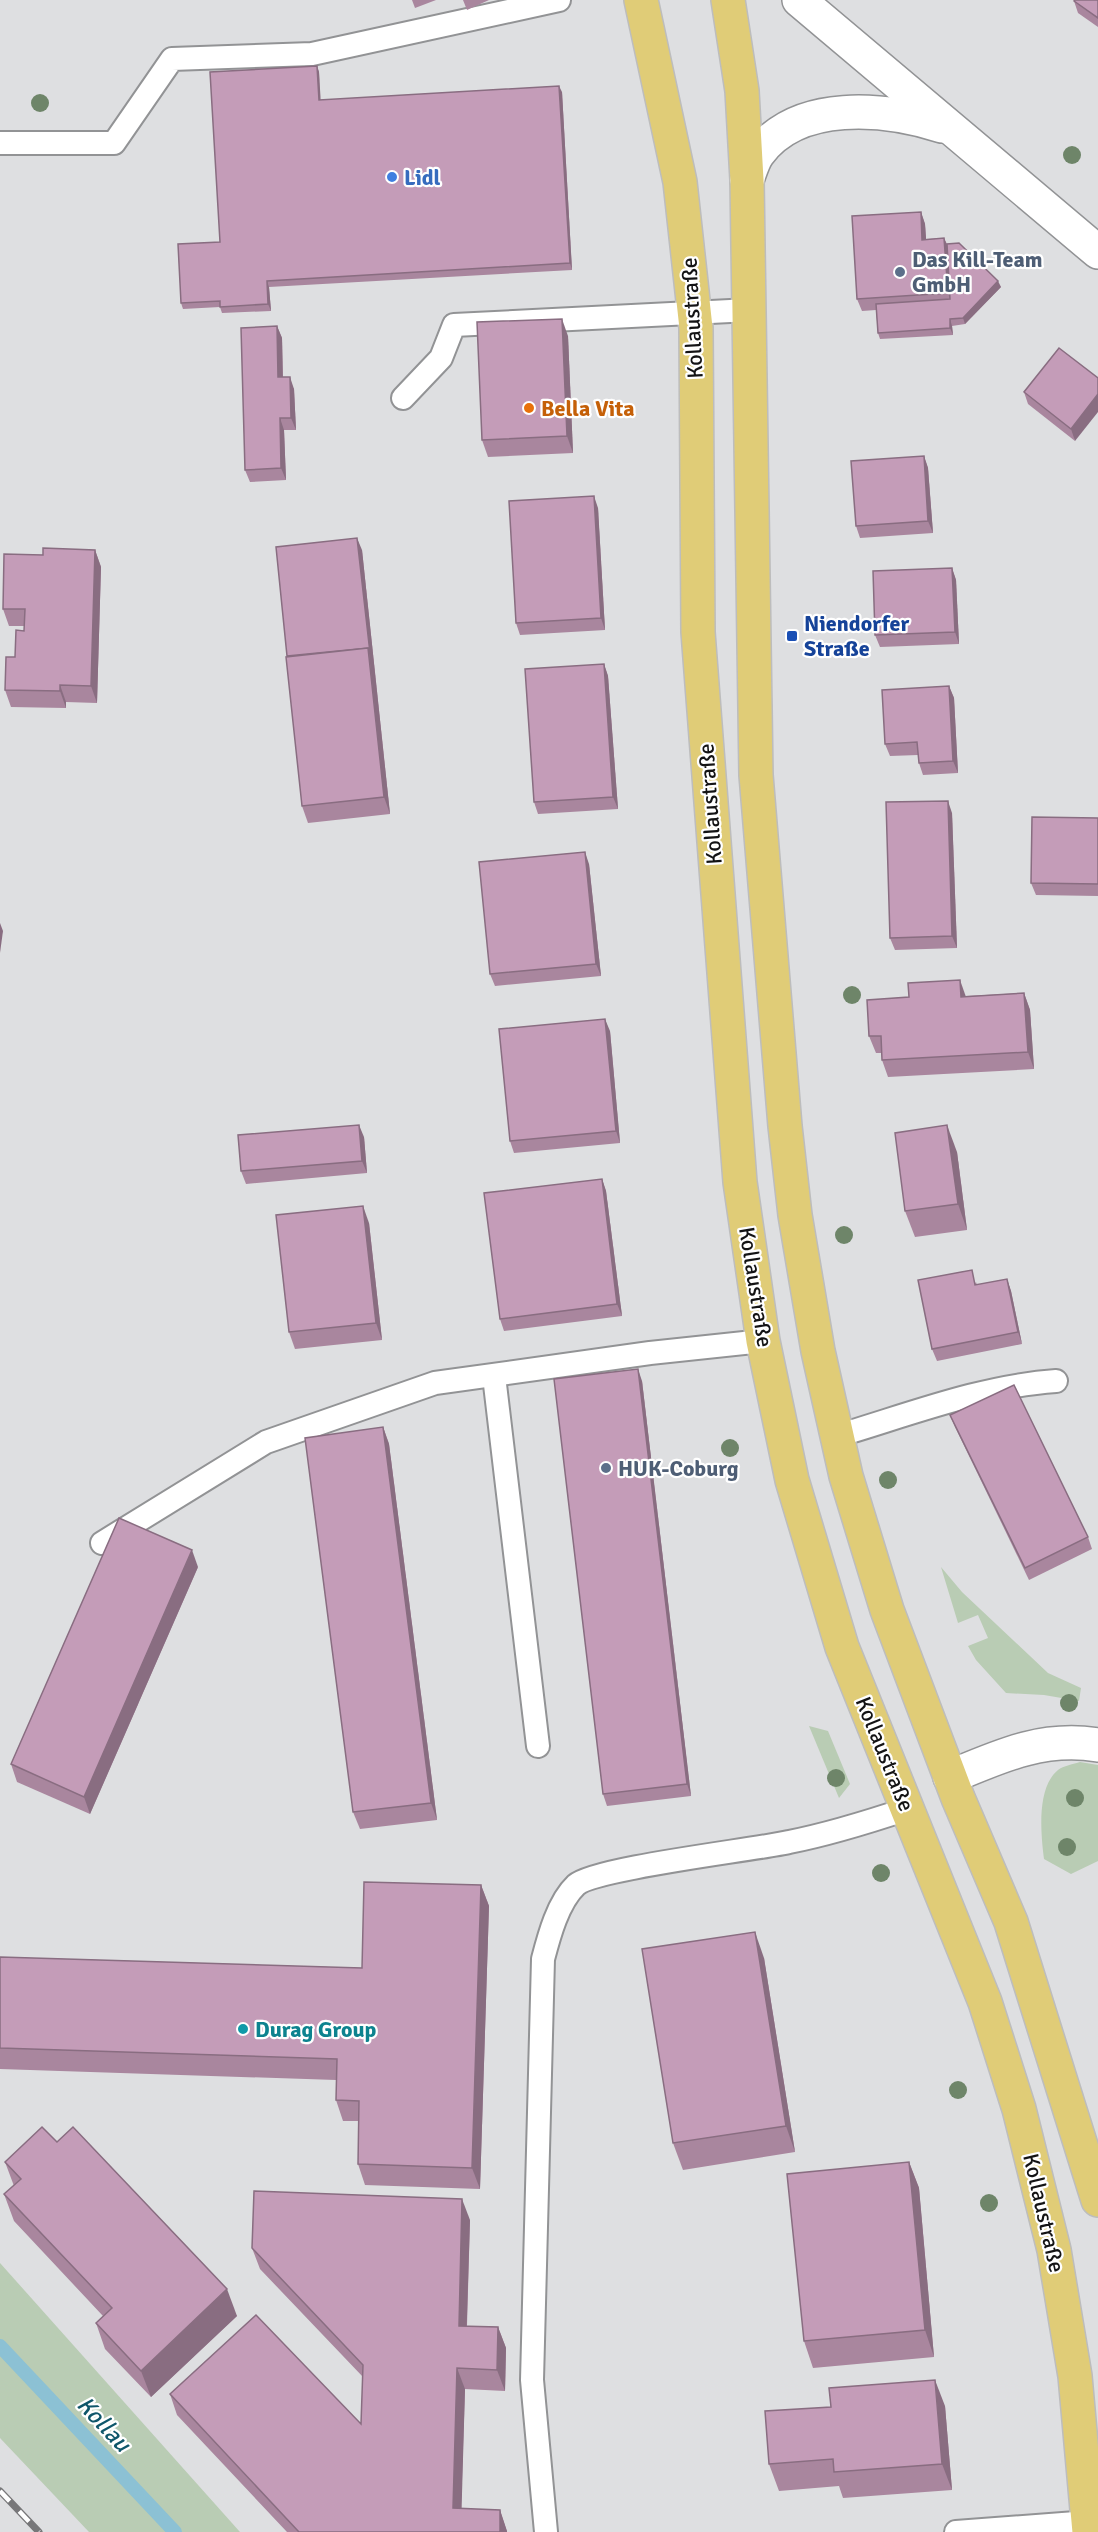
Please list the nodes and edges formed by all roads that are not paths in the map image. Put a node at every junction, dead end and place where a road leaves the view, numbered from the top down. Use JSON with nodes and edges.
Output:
{"nodes":[{"id":1,"x":559,"y":0,"type":"edge"},
{"id":2,"x":642,"y":0,"type":"edge"},
{"id":3,"x":728,"y":0,"type":"edge"},
{"id":4,"x":821,"y":6,"type":"edge"},
{"id":5,"x":952,"y":130,"type":"junction"},
{"id":6,"x":0,"y":143,"type":"edge"},
{"id":7,"x":747,"y":180,"type":"junction"},
{"id":8,"x":1098,"y":252,"type":"edge"},
{"id":9,"x":750,"y":310,"type":"junction"},
{"id":10,"x":694,"y":313,"type":"junction"},
{"id":11,"x":403,"y":398,"type":"dead end"},
{"id":12,"x":763,"y":1341,"type":"junction"},
{"id":13,"x":494,"y":1376,"type":"junction"},
{"id":14,"x":1056,"y":1381,"type":"dead end"},
{"id":15,"x":837,"y":1436,"type":"junction"},
{"id":16,"x":102,"y":1542,"type":"dead end"},
{"id":17,"x":1098,"y":1745,"type":"edge"},
{"id":18,"x":538,"y":1746,"type":"dead end"},
{"id":19,"x":950,"y":1777,"type":"junction"},
{"id":20,"x":908,"y":1809,"type":"junction"},
{"id":21,"x":1098,"y":2200,"type":"edge"},
{"id":22,"x":1089,"y":2527,"type":"edge"},
{"id":23,"x":546,"y":2532,"type":"edge"},
{"id":24,"x":956,"y":2532,"type":"edge"}],
"edges":[{"from":1,"to":6,"type":"lane"},
{"from":2,"to":10,"type":"main road","name":"Kollaustraße"},
{"from":3,"to":7,"type":"main road"},
{"from":4,"to":5,"type":"street"},
{"from":5,"to":7,"type":"street"},
{"from":5,"to":8,"type":"street"},
{"from":7,"to":9,"type":"main road"},
{"from":9,"to":10,"type":"lane"},
{"from":9,"to":15,"type":"main road"},
{"from":10,"to":11,"type":"lane"},
{"from":10,"to":12,"type":"main road","name":"Kollaustraße"},
{"from":12,"to":13,"type":"lane"},
{"from":12,"to":20,"type":"main road","name":"Kollaustraße"},
{"from":13,"to":16,"type":"lane"},
{"from":13,"to":18,"type":"lane"},
{"from":14,"to":15,"type":"lane"},
{"from":15,"to":19,"type":"main road"},
{"from":17,"to":19,"type":"street"},
{"from":19,"to":21,"type":"main road"},
{"from":20,"to":22,"type":"main road","name":"Kollaustraße"},
{"from":20,"to":23,"type":"lane"},
{"from":22,"to":24,"type":"lane"}]}
